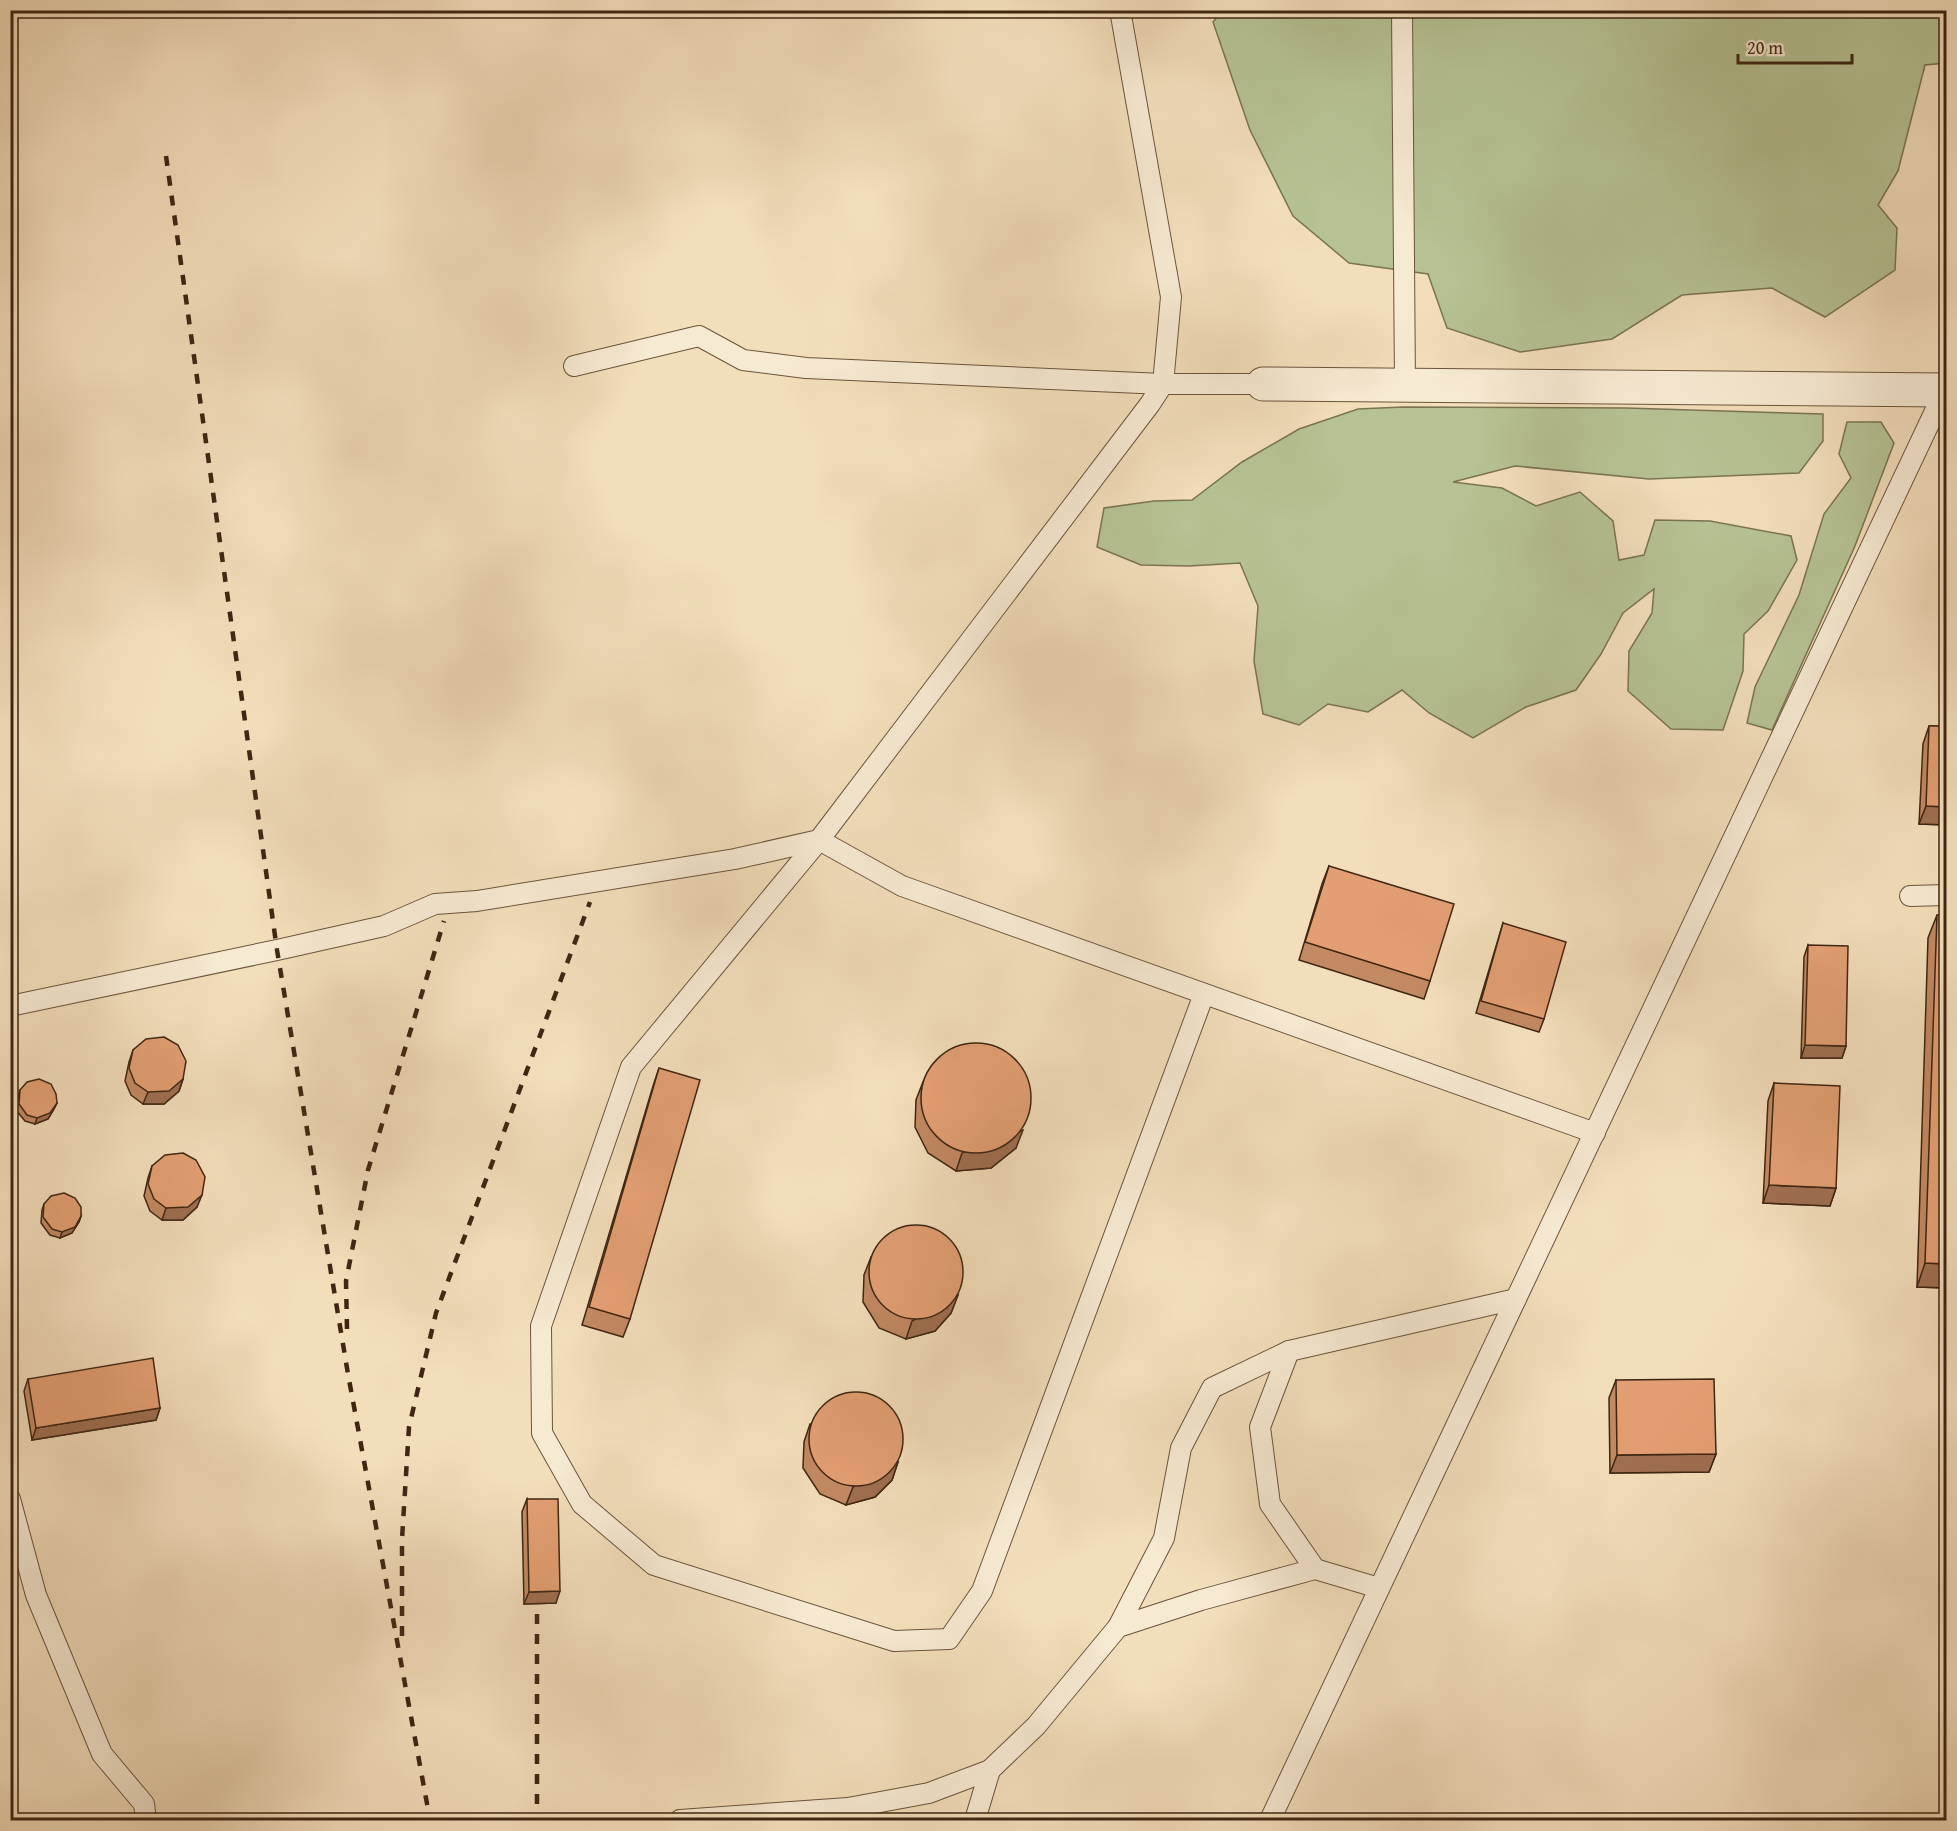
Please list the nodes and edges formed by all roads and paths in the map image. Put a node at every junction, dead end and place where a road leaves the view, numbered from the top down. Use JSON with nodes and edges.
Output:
{"nodes":[{"id":1,"x":1120,"y":10,"type":"edge"},
{"id":2,"x":1402,"y":10,"type":"edge"},
{"id":3,"x":574,"y":366,"type":"dead end"},
{"id":4,"x":1163,"y":384,"type":"junction"},
{"id":5,"x":1263,"y":384,"type":"joint"},
{"id":6,"x":1405,"y":386,"type":"junction"},
{"id":7,"x":1946,"y":390,"type":"edge"},
{"id":8,"x":819,"y":840,"type":"junction"},
{"id":9,"x":1947,"y":895,"type":"edge"},
{"id":10,"x":1910,"y":896,"type":"dead end"},
{"id":11,"x":1204,"y":994,"type":"junction"},
{"id":12,"x":10,"y":1006,"type":"edge"},
{"id":13,"x":1595,"y":1133,"type":"junction"},
{"id":14,"x":1516,"y":1299,"type":"junction"},
{"id":15,"x":1289,"y":1351,"type":"junction"},
{"id":16,"x":10,"y":1499,"type":"edge"},
{"id":17,"x":1315,"y":1569,"type":"junction"},
{"id":18,"x":1379,"y":1588,"type":"junction"},
{"id":19,"x":1118,"y":1627,"type":"junction"},
{"id":20,"x":990,"y":1770,"type":"junction"},
{"id":21,"x":146,"y":1821,"type":"edge"},
{"id":22,"x":680,"y":1821,"type":"edge"},
{"id":23,"x":975,"y":1821,"type":"edge"},
{"id":24,"x":1270,"y":1821,"type":"edge"}],
"edges":[{"from":1,"to":4,"type":"lane"},
{"from":2,"to":6,"type":"lane"},
{"from":3,"to":4,"type":"lane"},
{"from":4,"to":5,"type":"lane"},
{"from":4,"to":8,"type":"lane"},
{"from":5,"to":6,"type":"street"},
{"from":6,"to":7,"type":"street"},
{"from":7,"to":13,"type":"lane"},
{"from":8,"to":11,"type":"lane"},
{"from":8,"to":11,"type":"lane"},
{"from":8,"to":12,"type":"lane"},
{"from":9,"to":10,"type":"lane"},
{"from":11,"to":13,"type":"lane"},
{"from":13,"to":14,"type":"lane"},
{"from":14,"to":15,"type":"lane"},
{"from":14,"to":18,"type":"lane"},
{"from":15,"to":17,"type":"lane"},
{"from":15,"to":19,"type":"lane"},
{"from":16,"to":21,"type":"lane"},
{"from":17,"to":18,"type":"lane"},
{"from":17,"to":19,"type":"lane"},
{"from":18,"to":24,"type":"lane"},
{"from":19,"to":20,"type":"lane"},
{"from":20,"to":22,"type":"lane"},
{"from":20,"to":23,"type":"lane"}]}
